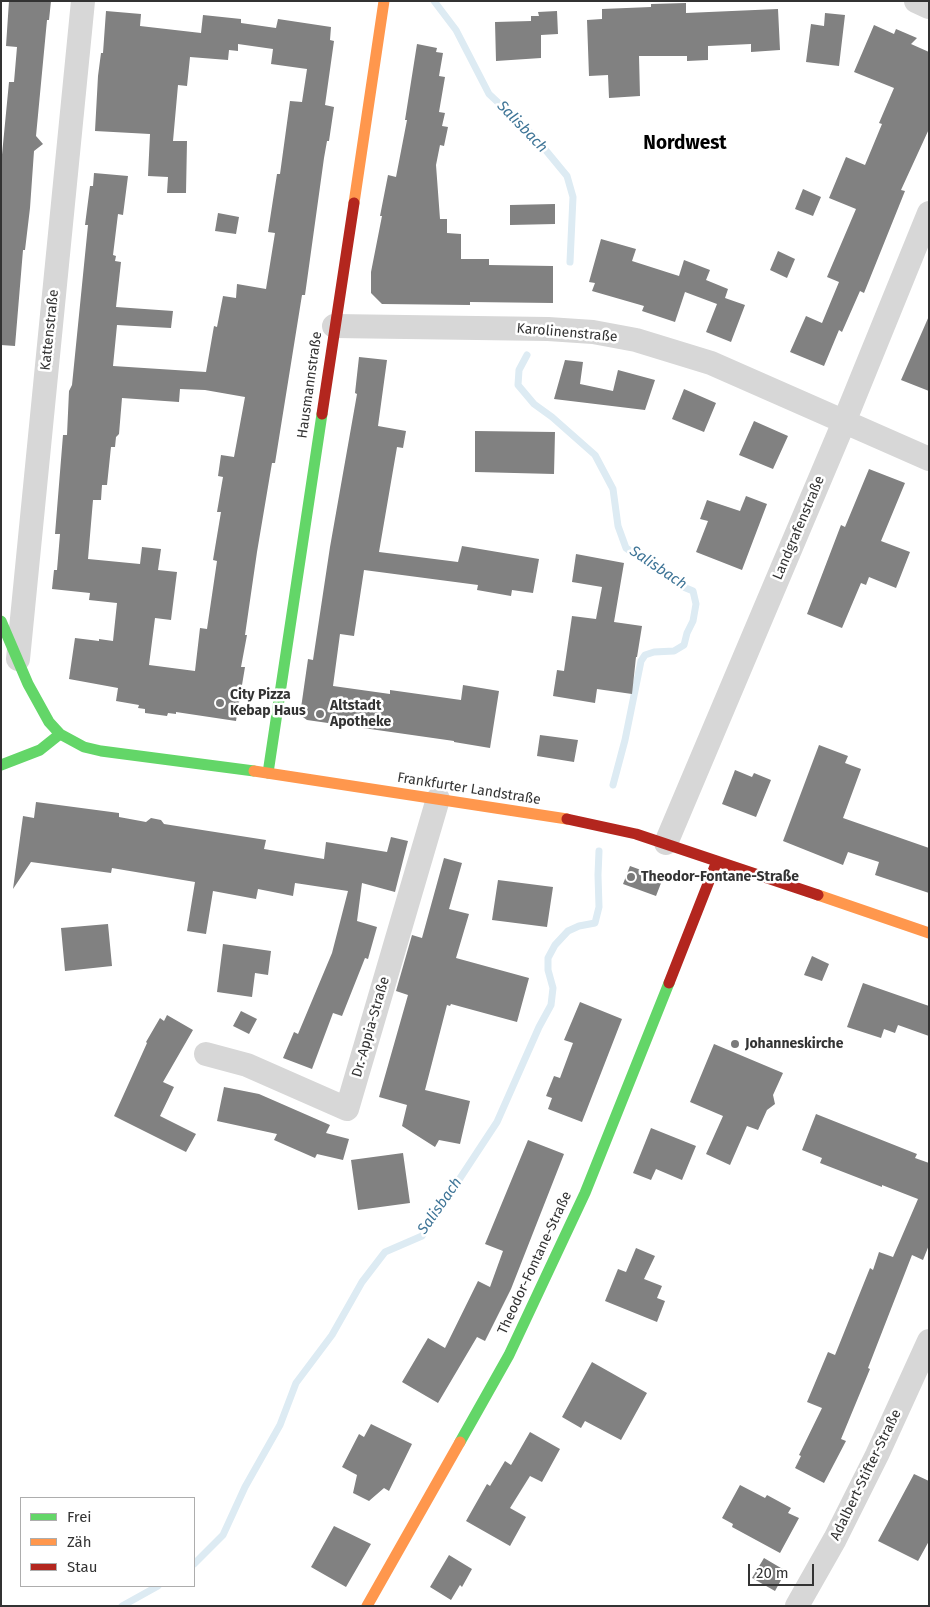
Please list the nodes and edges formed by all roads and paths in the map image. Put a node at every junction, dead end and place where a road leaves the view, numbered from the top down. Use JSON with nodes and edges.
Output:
{"nodes":[{"id":1,"x":83,"y":1,"type":"edge"},
{"id":2,"x":384,"y":1,"type":"edge"},
{"id":3,"x":916,"y":1,"type":"edge"},
{"id":4,"x":929,"y":7,"type":"edge"},
{"id":5,"x":929,"y":212,"type":"edge"},
{"id":6,"x":334,"y":326,"type":"junction"},
{"id":7,"x":844,"y":422,"type":"junction"},
{"id":8,"x":929,"y":459,"type":"edge"},
{"id":9,"x":1,"y":621,"type":"edge"},
{"id":10,"x":18,"y":660,"type":"junction"},
{"id":11,"x":60,"y":734,"type":"junction"},
{"id":12,"x":1,"y":765,"type":"edge"},
{"id":13,"x":268,"y":773,"type":"junction"},
{"id":14,"x":438,"y":799,"type":"junction"},
{"id":15,"x":666,"y":843,"type":"junction"},
{"id":16,"x":718,"y":861,"type":"junction"},
{"id":17,"x":929,"y":933,"type":"edge"},
{"id":18,"x":206,"y":1054,"type":"dead end"},
{"id":19,"x":929,"y":1341,"type":"edge"},
{"id":20,"x":367,"y":1606,"type":"edge"},
{"id":21,"x":797,"y":1606,"type":"edge"}],
"edges":[{"from":1,"to":10,"type":"street","name":"Kattenstraße"},
{"from":2,"to":6,"type":"street","name":"Hausmannstraße"},
{"from":3,"to":4,"type":"street"},
{"from":5,"to":7,"type":"street","name":"Landgrafenstraße"},
{"from":6,"to":7,"type":"street","name":"Karolinenstraße"},
{"from":6,"to":13,"type":"street","name":"Hausmannstraße"},
{"from":7,"to":8,"type":"street","name":"Karolinenstraße"},
{"from":7,"to":15,"type":"street","name":"Landgrafenstraße"},
{"from":9,"to":10,"type":"street"},
{"from":10,"to":11,"type":"street"},
{"from":11,"to":12,"type":"street"},
{"from":11,"to":13,"type":"street","name":"Frankfurter Landstraße"},
{"from":13,"to":14,"type":"street","name":"Frankfurter Landstraße"},
{"from":14,"to":15,"type":"street","name":"Frankfurter Landstraße"},
{"from":14,"to":18,"type":"street","name":"Dr.-Appia-Straße"},
{"from":15,"to":16,"type":"street","name":"Frankfurter Landstraße"},
{"from":16,"to":17,"type":"street","name":"Frankfurter Landstraße"},
{"from":16,"to":20,"type":"street","name":"Theodor-Fontane-Straße"},
{"from":19,"to":21,"type":"street","name":"Adalbert-Stifter-Straße"}]}
